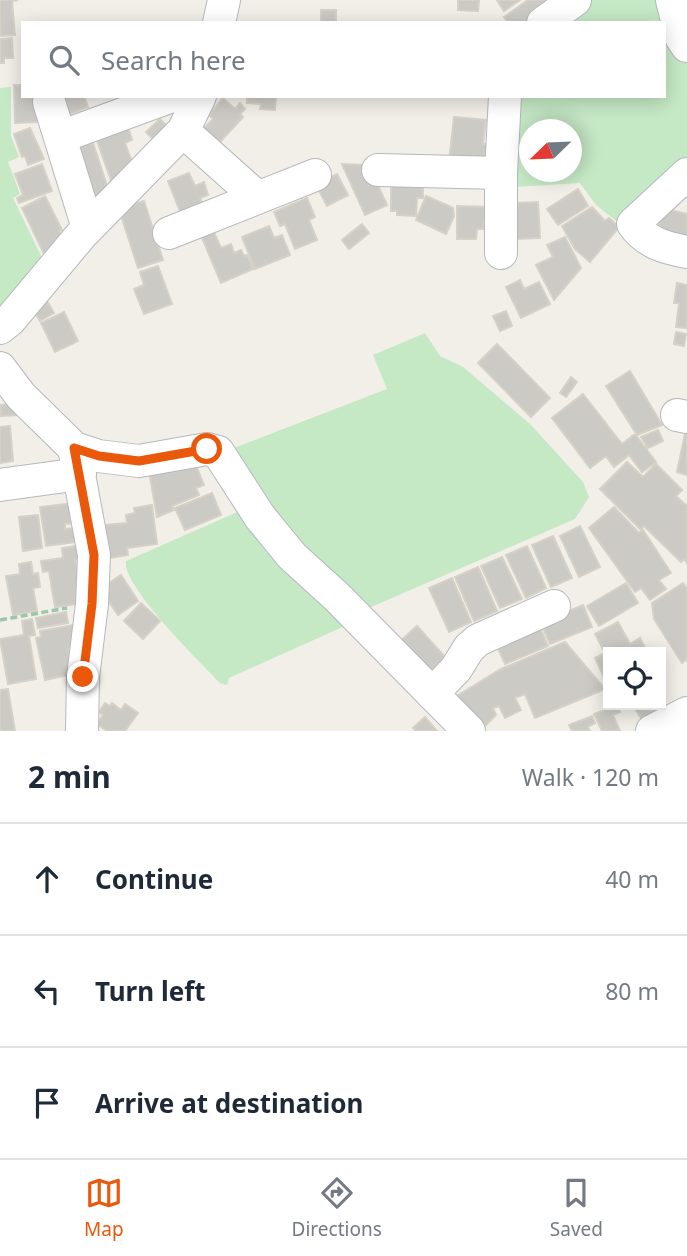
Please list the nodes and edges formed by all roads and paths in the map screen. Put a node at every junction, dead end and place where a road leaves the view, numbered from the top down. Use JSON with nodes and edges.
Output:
{"nodes":[{"id":1,"x":224,"y":0,"type":"edge"},
{"id":2,"x":672,"y":0,"type":"edge"},
{"id":3,"x":573,"y":1,"type":"edge"},
{"id":4,"x":219,"y":21,"type":"edge"},
{"id":5,"x":547,"y":21,"type":"edge"},
{"id":6,"x":687,"y":46,"type":"edge"},
{"id":7,"x":167,"y":98,"type":"edge"},
{"id":8,"x":199,"y":98,"type":"edge"},
{"id":9,"x":505,"y":98,"type":"edge"},
{"id":10,"x":48,"y":102,"type":"dead end"},
{"id":11,"x":183,"y":131,"type":"junction"},
{"id":12,"x":60,"y":137,"type":"junction"},
{"id":13,"x":378,"y":170,"type":"dead end"},
{"id":14,"x":501,"y":173,"type":"junction"},
{"id":15,"x":687,"y":174,"type":"edge"},
{"id":16,"x":315,"y":175,"type":"dead end"},
{"id":17,"x":257,"y":197,"type":"junction"},
{"id":18,"x":88,"y":228,"type":"junction"},
{"id":19,"x":169,"y":233,"type":"dead end"},
{"id":20,"x":687,"y":251,"type":"edge"},
{"id":21,"x":501,"y":253,"type":"dead end"},
{"id":22,"x":0,"y":328,"type":"edge"},
{"id":23,"x":0,"y":368,"type":"edge"},
{"id":24,"x":77,"y":461,"type":"junction"},
{"id":25,"x":0,"y":485,"type":"edge"},
{"id":26,"x":92,"y":604,"type":"junction"},
{"id":27,"x":554,"y":606,"type":"dead end"},
{"id":28,"x":0,"y":620,"type":"edge"},
{"id":29,"x":432,"y":694,"type":"junction"},
{"id":30,"x":687,"y":713,"type":"edge"},
{"id":31,"x":82,"y":731,"type":"edge"},
{"id":32,"x":469,"y":731,"type":"edge"},
{"id":33,"x":652,"y":731,"type":"edge"}],
"edges":[{"from":1,"to":4,"type":"street"},
{"from":2,"to":6,"type":"street"},
{"from":3,"to":5,"type":"street"},
{"from":7,"to":12,"type":"street"},
{"from":8,"to":11,"type":"street"},
{"from":9,"to":14,"type":"street"},
{"from":10,"to":12,"type":"street"},
{"from":11,"to":17,"type":"street"},
{"from":11,"to":18,"type":"street"},
{"from":12,"to":18,"type":"street"},
{"from":13,"to":14,"type":"street"},
{"from":14,"to":21,"type":"street"},
{"from":15,"to":20,"type":"street"},
{"from":16,"to":17,"type":"street"},
{"from":17,"to":19,"type":"street"},
{"from":18,"to":22,"type":"street"},
{"from":23,"to":24,"type":"street"},
{"from":24,"to":25,"type":"street"},
{"from":24,"to":26,"type":"street"},
{"from":24,"to":29,"type":"street"},
{"from":26,"to":28,"type":"path"},
{"from":26,"to":31,"type":"street"},
{"from":27,"to":29,"type":"street"},
{"from":29,"to":32,"type":"street"},
{"from":30,"to":33,"type":"street"}]}
